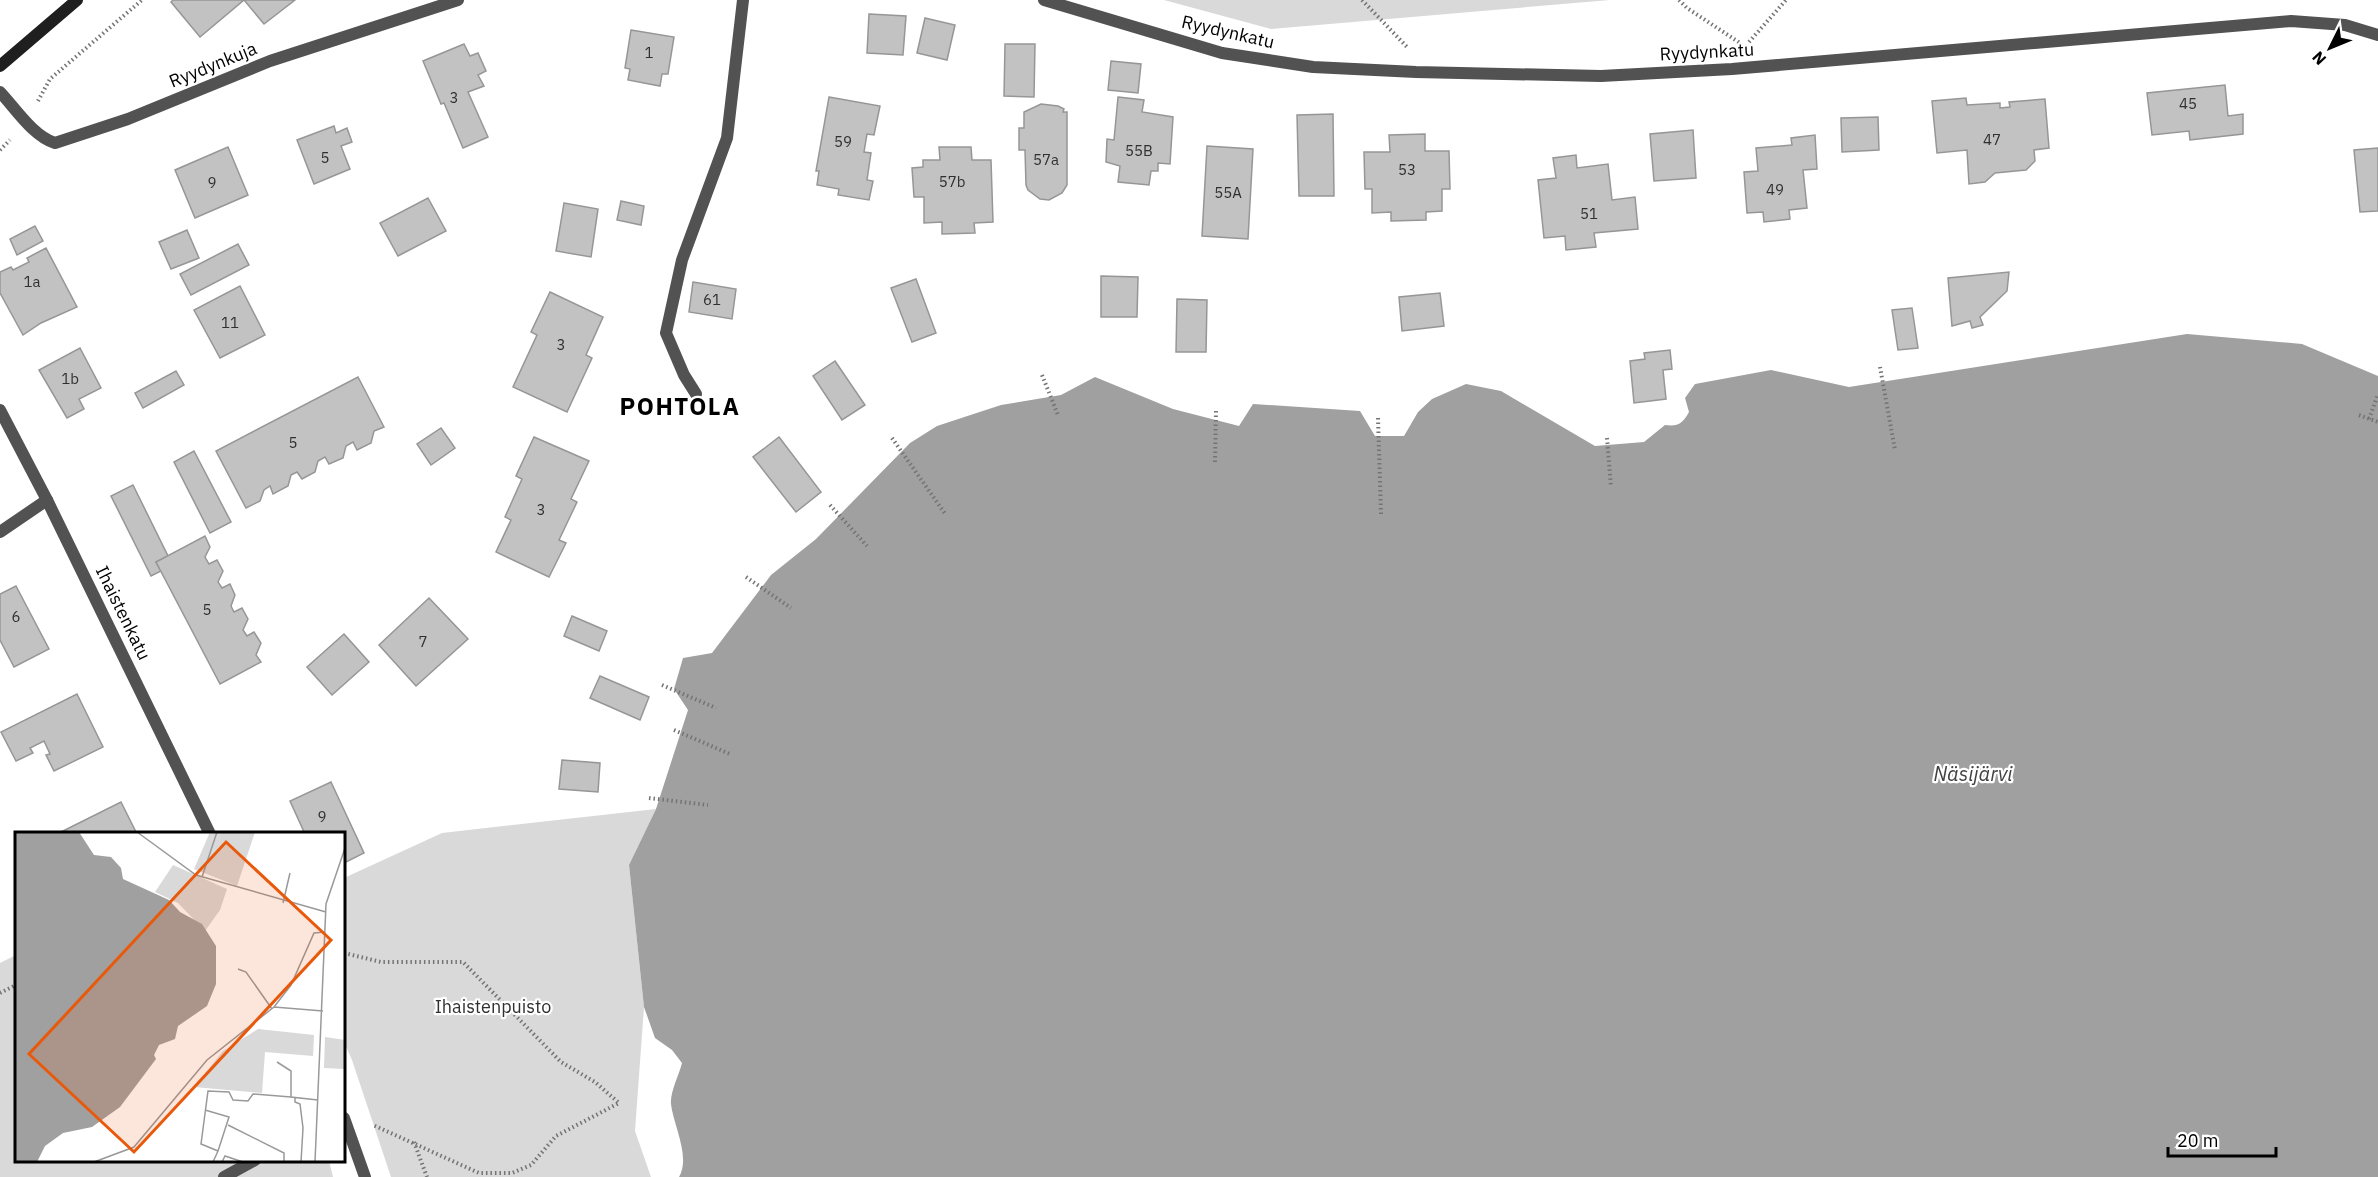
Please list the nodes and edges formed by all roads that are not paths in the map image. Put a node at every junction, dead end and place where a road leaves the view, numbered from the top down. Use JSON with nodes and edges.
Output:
{"nodes":[{"id":1,"x":77,"y":0,"type":"edge"},
{"id":2,"x":458,"y":0,"type":"edge"},
{"id":3,"x":743,"y":0,"type":"edge"},
{"id":4,"x":1044,"y":0,"type":"edge"},
{"id":5,"x":2378,"y":36,"type":"edge"},
{"id":6,"x":0,"y":66,"type":"edge"},
{"id":7,"x":0,"y":92,"type":"edge"},
{"id":8,"x":696,"y":394,"type":"dead end"},
{"id":9,"x":0,"y":410,"type":"edge"},
{"id":10,"x":47,"y":500,"type":"junction"},
{"id":11,"x":0,"y":532,"type":"edge"},
{"id":12,"x":209,"y":832,"type":"edge"},
{"id":13,"x":345,"y":1126,"type":"edge"},
{"id":14,"x":253,"y":1162,"type":"edge"},
{"id":15,"x":224,"y":1177,"type":"edge"},
{"id":16,"x":364,"y":1177,"type":"edge"}],
"edges":[{"from":1,"to":6,"type":"main road"},
{"from":2,"to":7,"type":"street","name":"Ryydynkuja"},
{"from":3,"to":8,"type":"street"},
{"from":4,"to":5,"type":"street","name":"Ryydynkatu"},
{"from":9,"to":10,"type":"street","name":"Ihaistenkatu"},
{"from":10,"to":11,"type":"street"},
{"from":10,"to":12,"type":"street","name":"Ihaistenkatu"},
{"from":13,"to":16,"type":"street"},
{"from":14,"to":15,"type":"street"}]}
